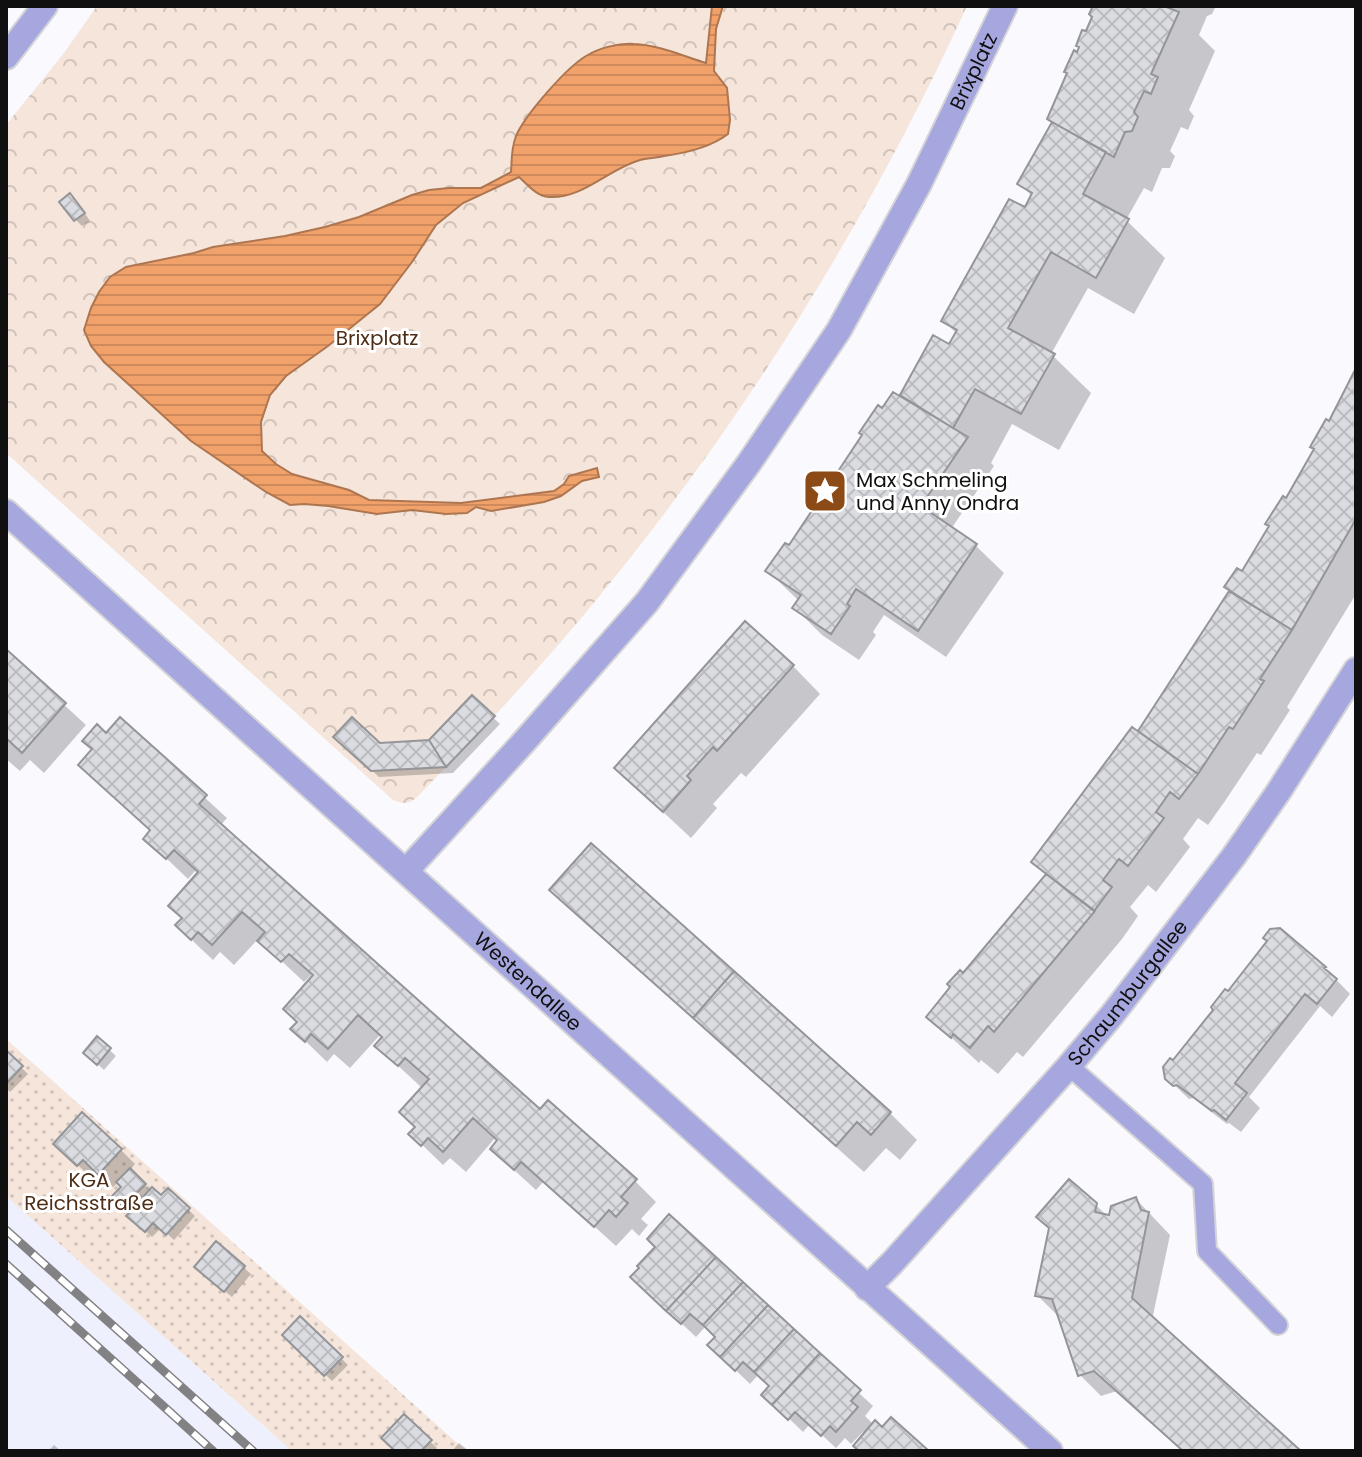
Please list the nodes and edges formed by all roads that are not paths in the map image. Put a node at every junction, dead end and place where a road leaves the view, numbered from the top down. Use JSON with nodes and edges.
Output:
{"nodes":[{"id":1,"x":45,"y":6,"type":"edge"},
{"id":2,"x":1005,"y":6,"type":"edge"},
{"id":3,"x":6,"y":57,"type":"edge"},
{"id":4,"x":6,"y":512,"type":"edge"},
{"id":5,"x":1356,"y":670,"type":"edge"},
{"id":6,"x":406,"y":871,"type":"junction"},
{"id":7,"x":1069,"y":1066,"type":"junction"},
{"id":8,"x":867,"y":1288,"type":"junction"},
{"id":9,"x":1278,"y":1325,"type":"dead end"},
{"id":10,"x":1050,"y":1451,"type":"edge"}],
"edges":[{"from":1,"to":3,"type":"street"},
{"from":2,"to":6,"type":"street","name":"Brixplatz"},
{"from":4,"to":6,"type":"street","name":"Westendallee"},
{"from":5,"to":7,"type":"street","name":"Schaumburgallee"},
{"from":6,"to":8,"type":"street","name":"Westendallee"},
{"from":7,"to":8,"type":"street","name":"Schaumburgallee"},
{"from":7,"to":9,"type":"lane"},
{"from":8,"to":10,"type":"street","name":"Westendallee"}]}
